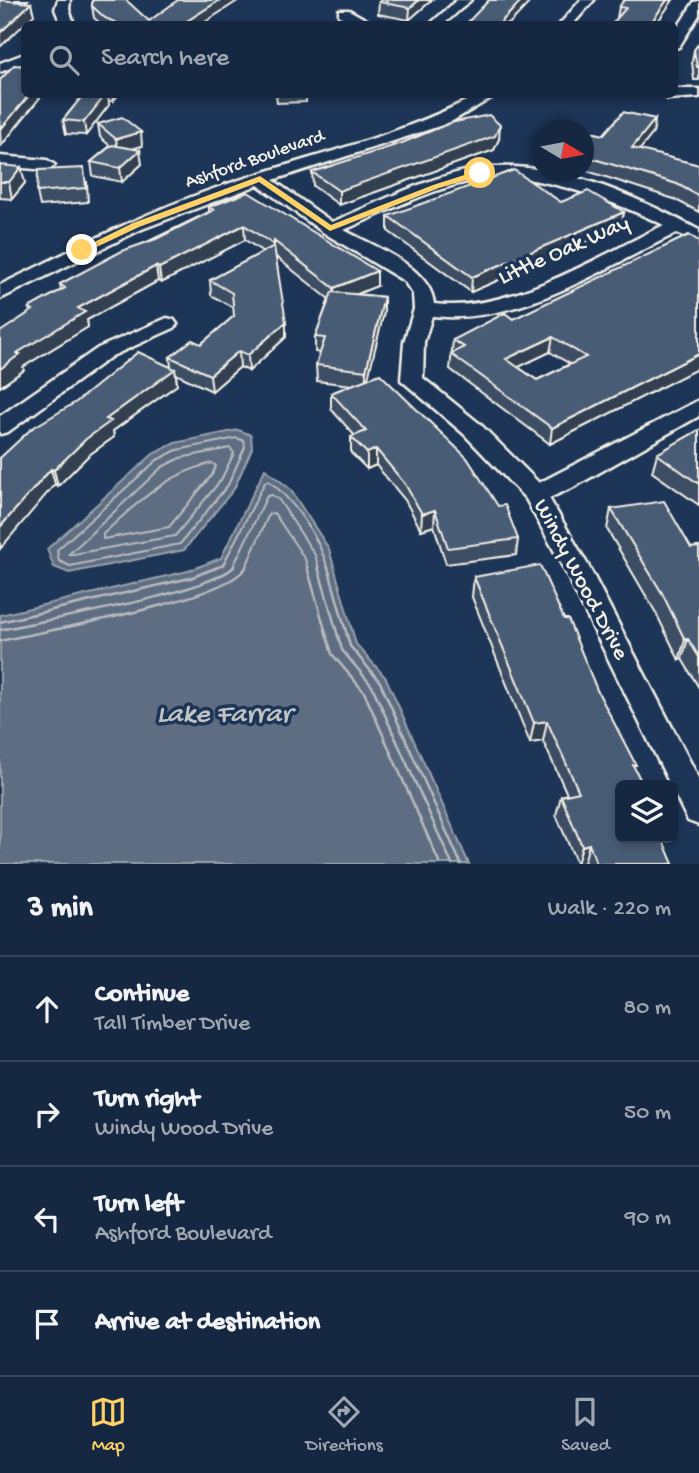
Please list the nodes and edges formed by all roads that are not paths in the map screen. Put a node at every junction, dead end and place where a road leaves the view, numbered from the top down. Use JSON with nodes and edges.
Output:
{"nodes":[{"id":1,"x":64,"y":0,"type":"edge"},
{"id":2,"x":465,"y":0,"type":"edge"},
{"id":3,"x":588,"y":0,"type":"edge"},
{"id":4,"x":699,"y":5,"type":"edge"},
{"id":5,"x":344,"y":13,"type":"dead end"},
{"id":6,"x":67,"y":21,"type":"edge"},
{"id":7,"x":361,"y":21,"type":"edge"},
{"id":8,"x":440,"y":21,"type":"edge"},
{"id":9,"x":569,"y":21,"type":"edge"},
{"id":10,"x":678,"y":38,"type":"edge"},
{"id":11,"x":21,"y":59,"type":"edge"},
{"id":12,"x":0,"y":68,"type":"edge"},
{"id":13,"x":699,"y":93,"type":"edge"},
{"id":14,"x":678,"y":94,"type":"edge"},
{"id":15,"x":484,"y":98,"type":"edge"},
{"id":16,"x":0,"y":161,"type":"edge"},
{"id":17,"x":47,"y":165,"type":"dead end"},
{"id":18,"x":260,"y":178,"type":"junction"},
{"id":19,"x":679,"y":225,"type":"junction"},
{"id":20,"x":330,"y":229,"type":"junction"},
{"id":21,"x":699,"y":237,"type":"edge"},
{"id":22,"x":0,"y":293,"type":"edge"},
{"id":23,"x":424,"y":309,"type":"junction"},
{"id":24,"x":167,"y":324,"type":"dead end"},
{"id":25,"x":699,"y":407,"type":"edge"},
{"id":26,"x":0,"y":427,"type":"edge"},
{"id":27,"x":535,"y":494,"type":"junction"},
{"id":28,"x":699,"y":811,"type":"edge"}],
"edges":[{"from":1,"to":6,"type":"street"},
{"from":2,"to":8,"type":"street"},
{"from":3,"to":9,"type":"street"},
{"from":4,"to":10,"type":"street"},
{"from":5,"to":7,"type":"street"},
{"from":11,"to":12,"type":"street"},
{"from":13,"to":14,"type":"street"},
{"from":15,"to":18,"type":"street","name":"Ashford Boulevard"},
{"from":16,"to":17,"type":"street"},
{"from":18,"to":20,"type":"street"},
{"from":18,"to":22,"type":"street","name":"Ashford Boulevard"},
{"from":19,"to":20,"type":"street"},
{"from":19,"to":21,"type":"street"},
{"from":19,"to":23,"type":"street","name":"Little Oak Way"},
{"from":20,"to":23,"type":"street"},
{"from":23,"to":27,"type":"street","name":"Windy Wood Drive"},
{"from":24,"to":26,"type":"street"},
{"from":25,"to":27,"type":"street"},
{"from":27,"to":28,"type":"street","name":"Windy Wood Drive"}]}
